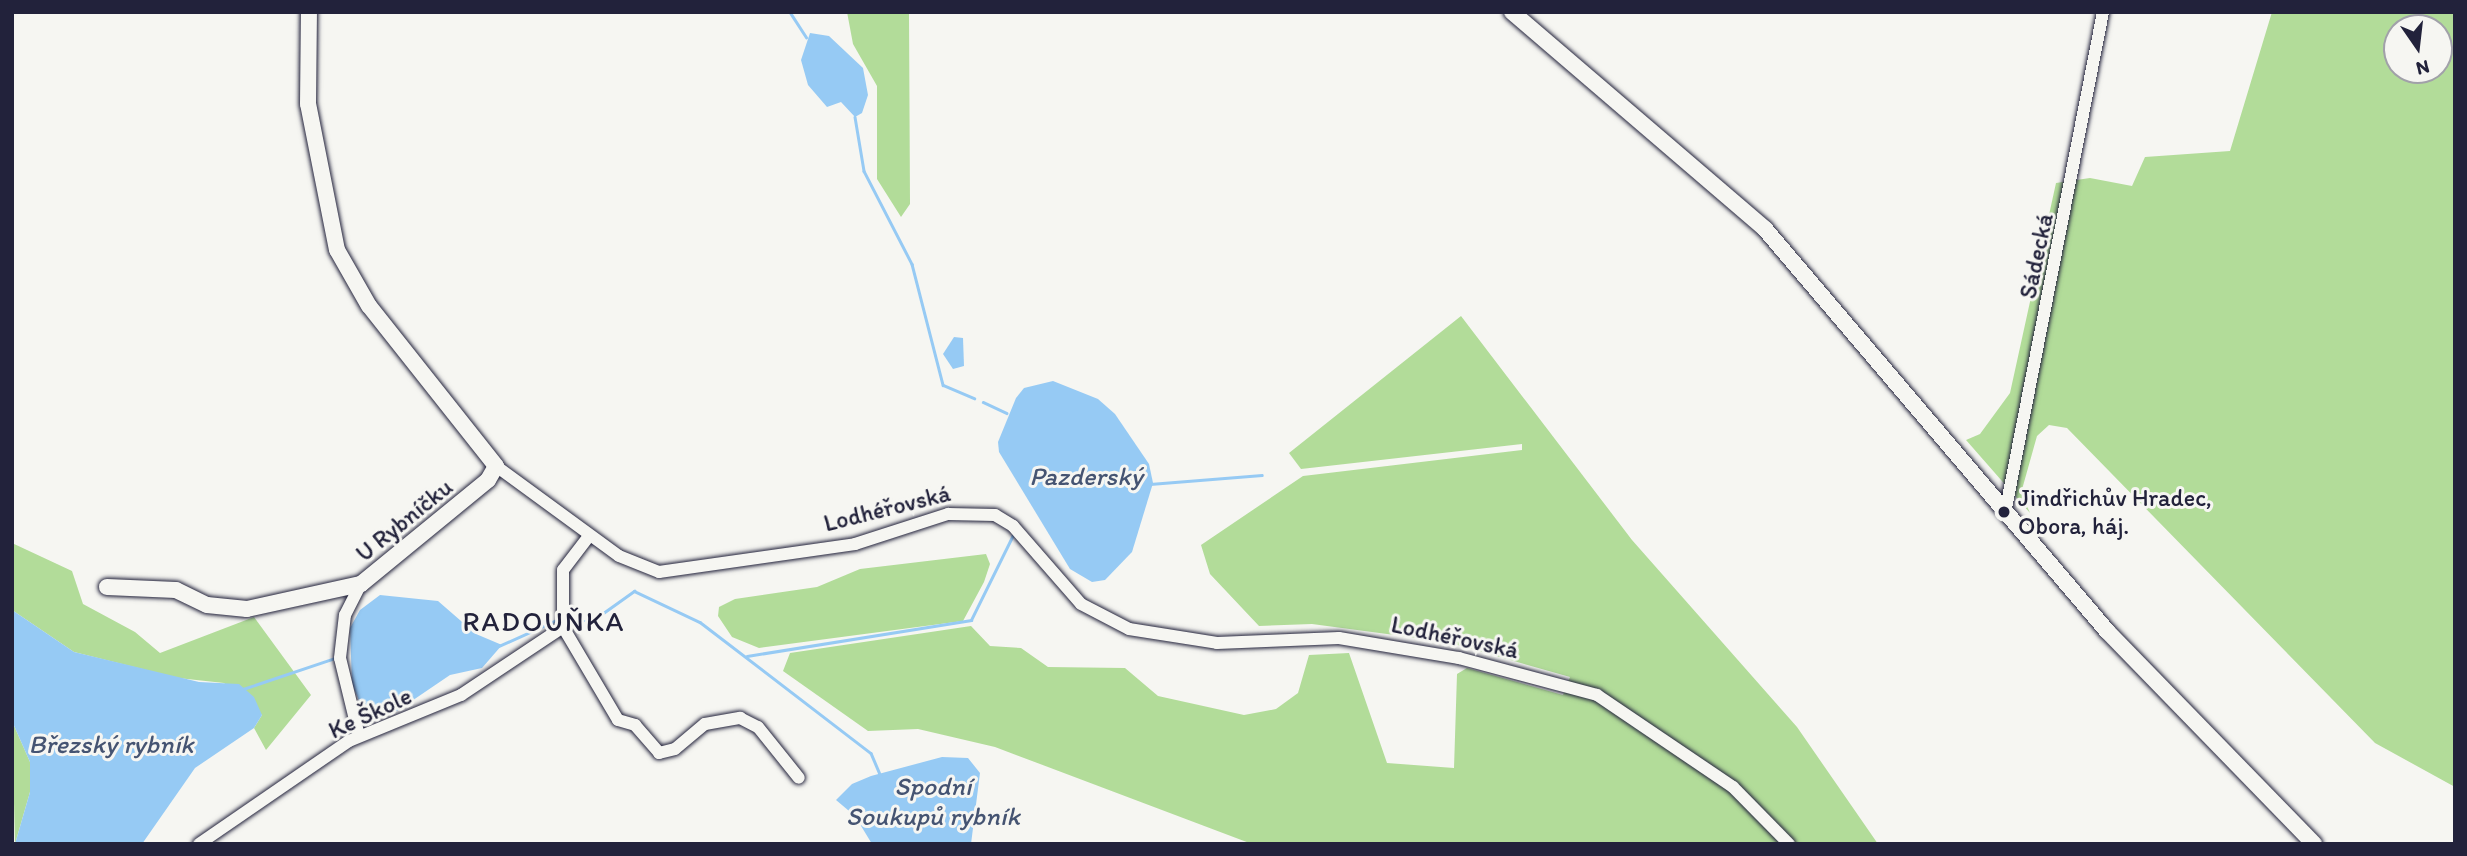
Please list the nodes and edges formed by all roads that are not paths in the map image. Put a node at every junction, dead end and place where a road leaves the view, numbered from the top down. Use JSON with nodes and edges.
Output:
{"nodes":[{"id":1,"x":309,"y":12,"type":"edge"},
{"id":2,"x":1512,"y":12,"type":"edge"},
{"id":3,"x":2103,"y":12,"type":"edge"},
{"id":4,"x":496,"y":466,"type":"junction"},
{"id":5,"x":2006,"y":508,"type":"junction"},
{"id":6,"x":589,"y":536,"type":"junction"},
{"id":7,"x":361,"y":584,"type":"junction"},
{"id":8,"x":107,"y":587,"type":"dead end"},
{"id":9,"x":563,"y":627,"type":"junction"},
{"id":10,"x":359,"y":736,"type":"junction"},
{"id":11,"x":799,"y":778,"type":"dead end"},
{"id":12,"x":199,"y":844,"type":"edge"},
{"id":13,"x":1790,"y":844,"type":"edge"},
{"id":14,"x":2314,"y":844,"type":"edge"}],
"edges":[{"from":1,"to":4,"type":"main road","name":"Lodhéřovská"},
{"from":2,"to":5,"type":"main road"},
{"from":3,"to":5,"type":"street","name":"Sádecká"},
{"from":4,"to":6,"type":"street","name":"Lodhéřovská"},
{"from":4,"to":7,"type":"main road","name":"U Rybníčku"},
{"from":5,"to":14,"type":"main road"},
{"from":6,"to":9,"type":"street"},
{"from":6,"to":13,"type":"street","name":"Lodhéřovská"},
{"from":7,"to":8,"type":"main road"},
{"from":7,"to":10,"type":"street","name":"U Rybníčku"},
{"from":9,"to":10,"type":"street","name":"Ke Škole"},
{"from":9,"to":11,"type":"street"},
{"from":10,"to":12,"type":"street","name":"Ke Škole"}]}
